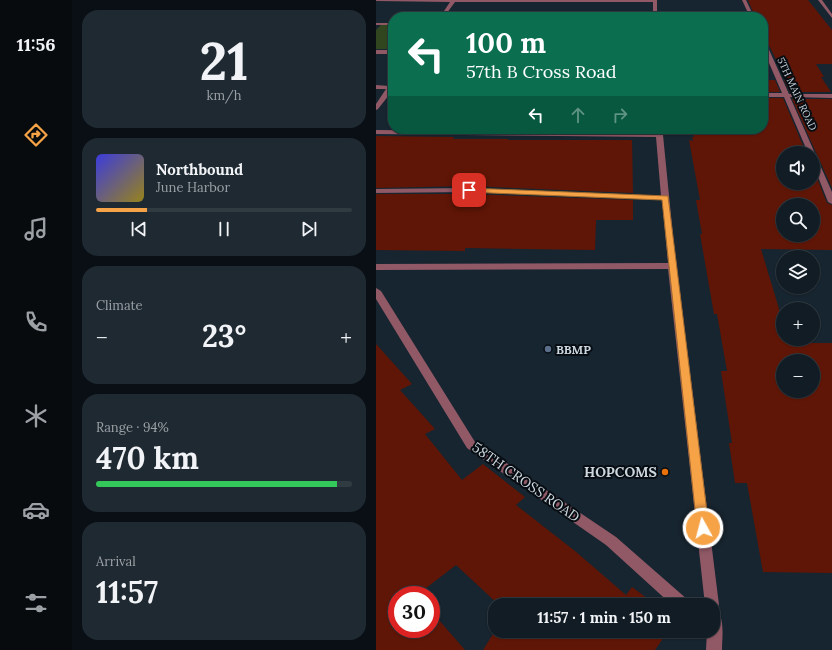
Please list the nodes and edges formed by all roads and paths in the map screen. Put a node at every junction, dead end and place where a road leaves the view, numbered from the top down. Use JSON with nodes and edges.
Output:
{"nodes":[{"id":1,"x":376,"y":0,"type":"edge"},
{"id":2,"x":744,"y":0,"type":"edge"},
{"id":3,"x":820,"y":0,"type":"edge"},
{"id":4,"x":454,"y":1,"type":"edge"},
{"id":5,"x":655,"y":1,"type":"edge"},
{"id":6,"x":446,"y":12,"type":"edge"},
{"id":7,"x":655,"y":12,"type":"edge"},
{"id":8,"x":750,"y":12,"type":"edge"},
{"id":9,"x":832,"y":17,"type":"edge"},
{"id":10,"x":376,"y":24,"type":"edge"},
{"id":11,"x":388,"y":24,"type":"edge"},
{"id":12,"x":376,"y":52,"type":"edge"},
{"id":13,"x":388,"y":52,"type":"edge"},
{"id":14,"x":768,"y":55,"type":"edge"},
{"id":15,"x":388,"y":86,"type":"edge"},
{"id":16,"x":376,"y":87,"type":"edge"},
{"id":17,"x":388,"y":92,"type":"edge"},
{"id":18,"x":768,"y":95,"type":"edge"},
{"id":19,"x":786,"y":96,"type":"junction"},
{"id":20,"x":832,"y":96,"type":"edge"},
{"id":21,"x":376,"y":108,"type":"edge"},
{"id":22,"x":376,"y":132,"type":"edge"},
{"id":23,"x":388,"y":132,"type":"edge"},
{"id":24,"x":659,"y":134,"type":"edge"},
{"id":25,"x":809,"y":146,"type":"edge"},
{"id":26,"x":820,"y":172,"type":"edge"},
{"id":27,"x":376,"y":191,"type":"edge"},
{"id":28,"x":665,"y":198,"type":"junction"},
{"id":29,"x":832,"y":202,"type":"edge"},
{"id":30,"x":672,"y":266,"type":"junction"},
{"id":31,"x":376,"y":268,"type":"edge"},
{"id":32,"x":376,"y":291,"type":"edge"},
{"id":33,"x":675,"y":598,"type":"edge"},
{"id":34,"x":711,"y":598,"type":"edge"},
{"id":35,"x":714,"y":638,"type":"edge"},
{"id":36,"x":714,"y":650,"type":"edge"}],
"edges":[{"from":1,"to":4,"type":"street"},
{"from":2,"to":8,"type":"street"},
{"from":3,"to":9,"type":"street"},
{"from":4,"to":5,"type":"street"},
{"from":4,"to":6,"type":"street"},
{"from":5,"to":7,"type":"street"},
{"from":10,"to":11,"type":"street"},
{"from":12,"to":13,"type":"street"},
{"from":14,"to":19,"type":"street","name":"5TH MAIN ROAD"},
{"from":15,"to":16,"type":"street"},
{"from":17,"to":21,"type":"street"},
{"from":18,"to":19,"type":"street"},
{"from":19,"to":20,"type":"street"},
{"from":19,"to":25,"type":"street","name":"5TH MAIN ROAD"},
{"from":22,"to":23,"type":"street"},
{"from":24,"to":28,"type":"street"},
{"from":26,"to":29,"type":"street","name":"5TH MAIN ROAD"},
{"from":27,"to":28,"type":"street"},
{"from":28,"to":30,"type":"street"},
{"from":30,"to":31,"type":"street"},
{"from":30,"to":34,"type":"street"},
{"from":32,"to":33,"type":"street","name":"58TH CROSS ROAD"},
{"from":35,"to":36,"type":"street"}]}
